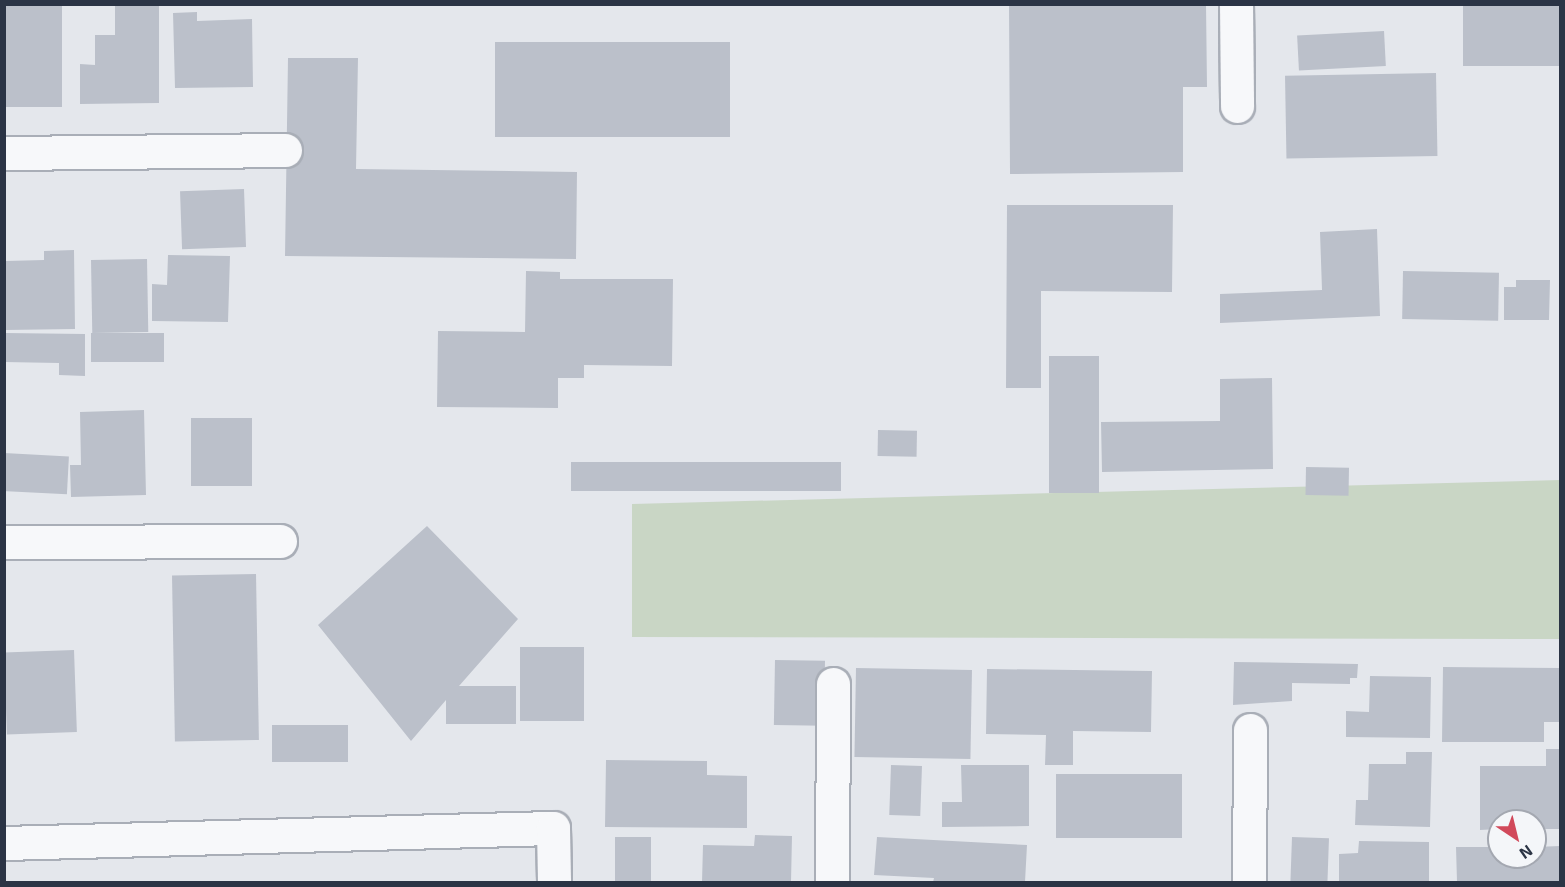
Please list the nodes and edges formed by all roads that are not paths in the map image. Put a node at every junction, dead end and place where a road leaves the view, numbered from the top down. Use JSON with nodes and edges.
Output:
{"nodes":[{"id":1,"x":1236,"y":4,"type":"edge"},
{"id":2,"x":1237,"y":106,"type":"dead end"},
{"id":3,"x":285,"y":150,"type":"dead end"},
{"id":4,"x":4,"y":153,"type":"edge"},
{"id":5,"x":280,"y":541,"type":"dead end"},
{"id":6,"x":4,"y":542,"type":"edge"},
{"id":7,"x":833,"y":684,"type":"dead end"},
{"id":8,"x":1250,"y":730,"type":"dead end"},
{"id":9,"x":4,"y":843,"type":"edge"},
{"id":10,"x":554,"y":882,"type":"edge"},
{"id":11,"x":832,"y":882,"type":"edge"},
{"id":12,"x":1249,"y":882,"type":"edge"}],
"edges":[{"from":1,"to":2,"type":"street"},
{"from":3,"to":4,"type":"street"},
{"from":5,"to":6,"type":"street"},
{"from":7,"to":11,"type":"street"},
{"from":8,"to":12,"type":"street"},
{"from":9,"to":10,"type":"street"}]}
